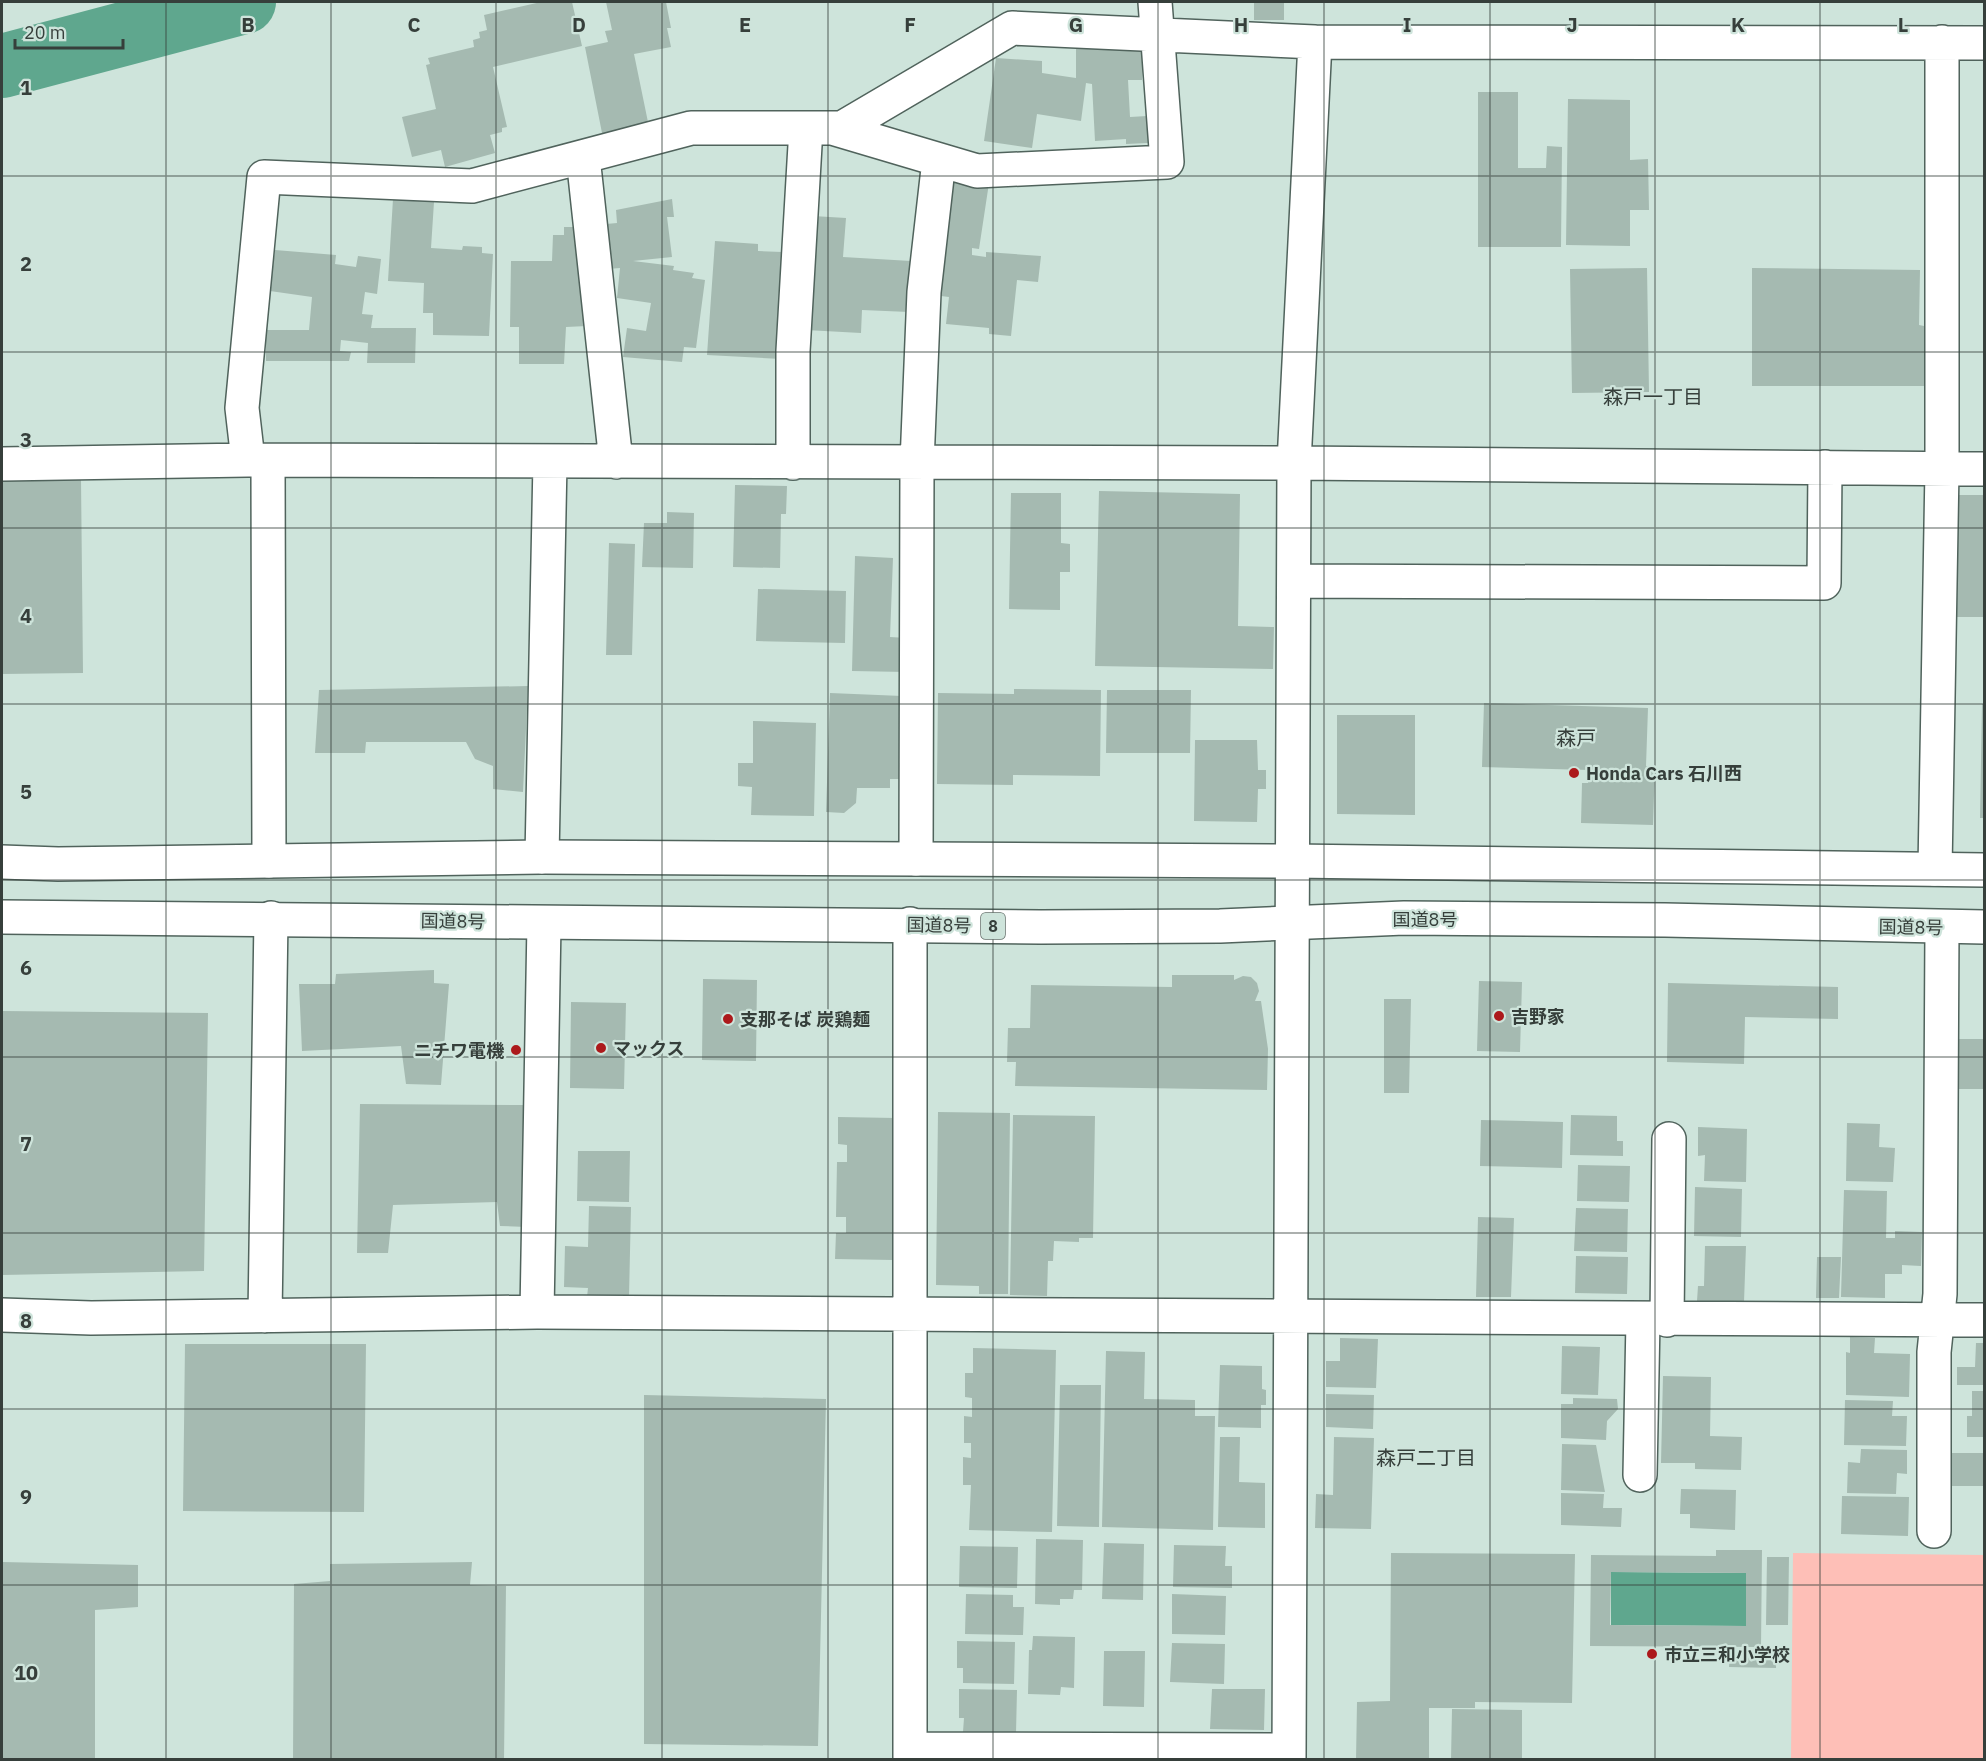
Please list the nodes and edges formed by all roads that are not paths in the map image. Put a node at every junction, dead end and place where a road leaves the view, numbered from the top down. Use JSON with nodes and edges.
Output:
{"nodes":[{"id":1,"x":1155,"y":2,"type":"edge"},
{"id":2,"x":1156,"y":35,"type":"junction"},
{"id":3,"x":1315,"y":42,"type":"junction"},
{"id":4,"x":1942,"y":42,"type":"junction"},
{"id":5,"x":1984,"y":43,"type":"edge"},
{"id":6,"x":818,"y":128,"type":"junction"},
{"id":7,"x":583,"y":157,"type":"junction"},
{"id":8,"x":939,"y":160,"type":"junction"},
{"id":9,"x":258,"y":461,"type":"junction"},
{"id":10,"x":550,"y":462,"type":"junction"},
{"id":11,"x":616,"y":462,"type":"junction"},
{"id":12,"x":793,"y":463,"type":"junction"},
{"id":13,"x":1294,"y":463,"type":"junction"},
{"id":14,"x":2,"y":464,"type":"edge"},
{"id":15,"x":917,"y":464,"type":"junction"},
{"id":16,"x":1825,"y":467,"type":"junction"},
{"id":17,"x":1942,"y":469,"type":"junction"},
{"id":18,"x":1984,"y":469,"type":"edge"},
{"id":19,"x":1293,"y":581,"type":"junction"},
{"id":20,"x":542,"y":857,"type":"junction"},
{"id":21,"x":916,"y":859,"type":"junction"},
{"id":22,"x":269,"y":861,"type":"junction"},
{"id":23,"x":1292,"y":861,"type":"junction"},
{"id":24,"x":2,"y":862,"type":"edge"},
{"id":25,"x":1935,"y":869,"type":"junction"},
{"id":26,"x":1984,"y":870,"type":"edge"},
{"id":27,"x":2,"y":917,"type":"edge"},
{"id":28,"x":271,"y":918,"type":"junction"},
{"id":29,"x":544,"y":923,"type":"junction"},
{"id":30,"x":1293,"y":923,"type":"junction"},
{"id":31,"x":910,"y":924,"type":"junction"},
{"id":32,"x":1984,"y":927,"type":"edge"},
{"id":33,"x":1942,"y":928,"type":"junction"},
{"id":34,"x":1669,"y":1139,"type":"dead end"},
{"id":35,"x":537,"y":1311,"type":"junction"},
{"id":36,"x":911,"y":1314,"type":"junction"},
{"id":37,"x":2,"y":1315,"type":"edge"},
{"id":38,"x":265,"y":1316,"type":"junction"},
{"id":39,"x":1289,"y":1317,"type":"junction"},
{"id":40,"x":1938,"y":1319,"type":"junction"},
{"id":41,"x":1655,"y":1320,"type":"junction"},
{"id":42,"x":1984,"y":1320,"type":"edge"},
{"id":43,"x":1640,"y":1475,"type":"dead end"},
{"id":44,"x":1934,"y":1531,"type":"dead end"},
{"id":45,"x":910,"y":1754,"type":"edge"},
{"id":46,"x":1289,"y":1755,"type":"edge"}],
"edges":[{"from":1,"to":2,"type":"main road"},
{"from":2,"to":3,"type":"main road"},
{"from":2,"to":6,"type":"main road"},
{"from":2,"to":8,"type":"main road"},
{"from":3,"to":4,"type":"main road"},
{"from":3,"to":13,"type":"main road"},
{"from":4,"to":5,"type":"main road"},
{"from":4,"to":17,"type":"main road"},
{"from":6,"to":7,"type":"main road"},
{"from":6,"to":8,"type":"main road"},
{"from":6,"to":12,"type":"main road"},
{"from":7,"to":9,"type":"main road"},
{"from":7,"to":11,"type":"main road"},
{"from":8,"to":15,"type":"main road"},
{"from":9,"to":10,"type":"main road"},
{"from":9,"to":14,"type":"main road"},
{"from":9,"to":22,"type":"main road"},
{"from":10,"to":11,"type":"main road"},
{"from":10,"to":20,"type":"main road"},
{"from":11,"to":12,"type":"main road"},
{"from":12,"to":15,"type":"main road"},
{"from":13,"to":15,"type":"main road"},
{"from":13,"to":16,"type":"main road"},
{"from":13,"to":19,"type":"main road"},
{"from":15,"to":21,"type":"main road"},
{"from":16,"to":17,"type":"main road"},
{"from":16,"to":19,"type":"main road"},
{"from":17,"to":18,"type":"main road"},
{"from":17,"to":25,"type":"main road"},
{"from":19,"to":23,"type":"main road"},
{"from":20,"to":21,"type":"main road"},
{"from":20,"to":22,"type":"main road"},
{"from":21,"to":23,"type":"main road"},
{"from":22,"to":24,"type":"main road"},
{"from":23,"to":25,"type":"main road"},
{"from":23,"to":30,"type":"main road"},
{"from":25,"to":26,"type":"main road"},
{"from":27,"to":28,"type":"main road","name":"国道8号","number":"8"},
{"from":28,"to":29,"type":"main road","name":"国道8号","number":"8"},
{"from":28,"to":38,"type":"main road"},
{"from":29,"to":31,"type":"main road","name":"国道8号","number":"8"},
{"from":29,"to":35,"type":"main road"},
{"from":30,"to":31,"type":"main road","name":"国道8号","number":"8"},
{"from":30,"to":33,"type":"main road","name":"国道8号","number":"8"},
{"from":30,"to":39,"type":"main road"},
{"from":31,"to":36,"type":"main road"},
{"from":32,"to":33,"type":"main road","name":"国道8号","number":"8"},
{"from":33,"to":40,"type":"main road"},
{"from":34,"to":41,"type":"main road"},
{"from":35,"to":36,"type":"main road"},
{"from":35,"to":38,"type":"main road"},
{"from":36,"to":39,"type":"main road"},
{"from":36,"to":45,"type":"main road"},
{"from":37,"to":38,"type":"main road"},
{"from":39,"to":41,"type":"main road"},
{"from":39,"to":46,"type":"main road"},
{"from":40,"to":41,"type":"main road"},
{"from":40,"to":42,"type":"main road"},
{"from":40,"to":44,"type":"main road"},
{"from":41,"to":43,"type":"main road"},
{"from":45,"to":46,"type":"main road"}]}
